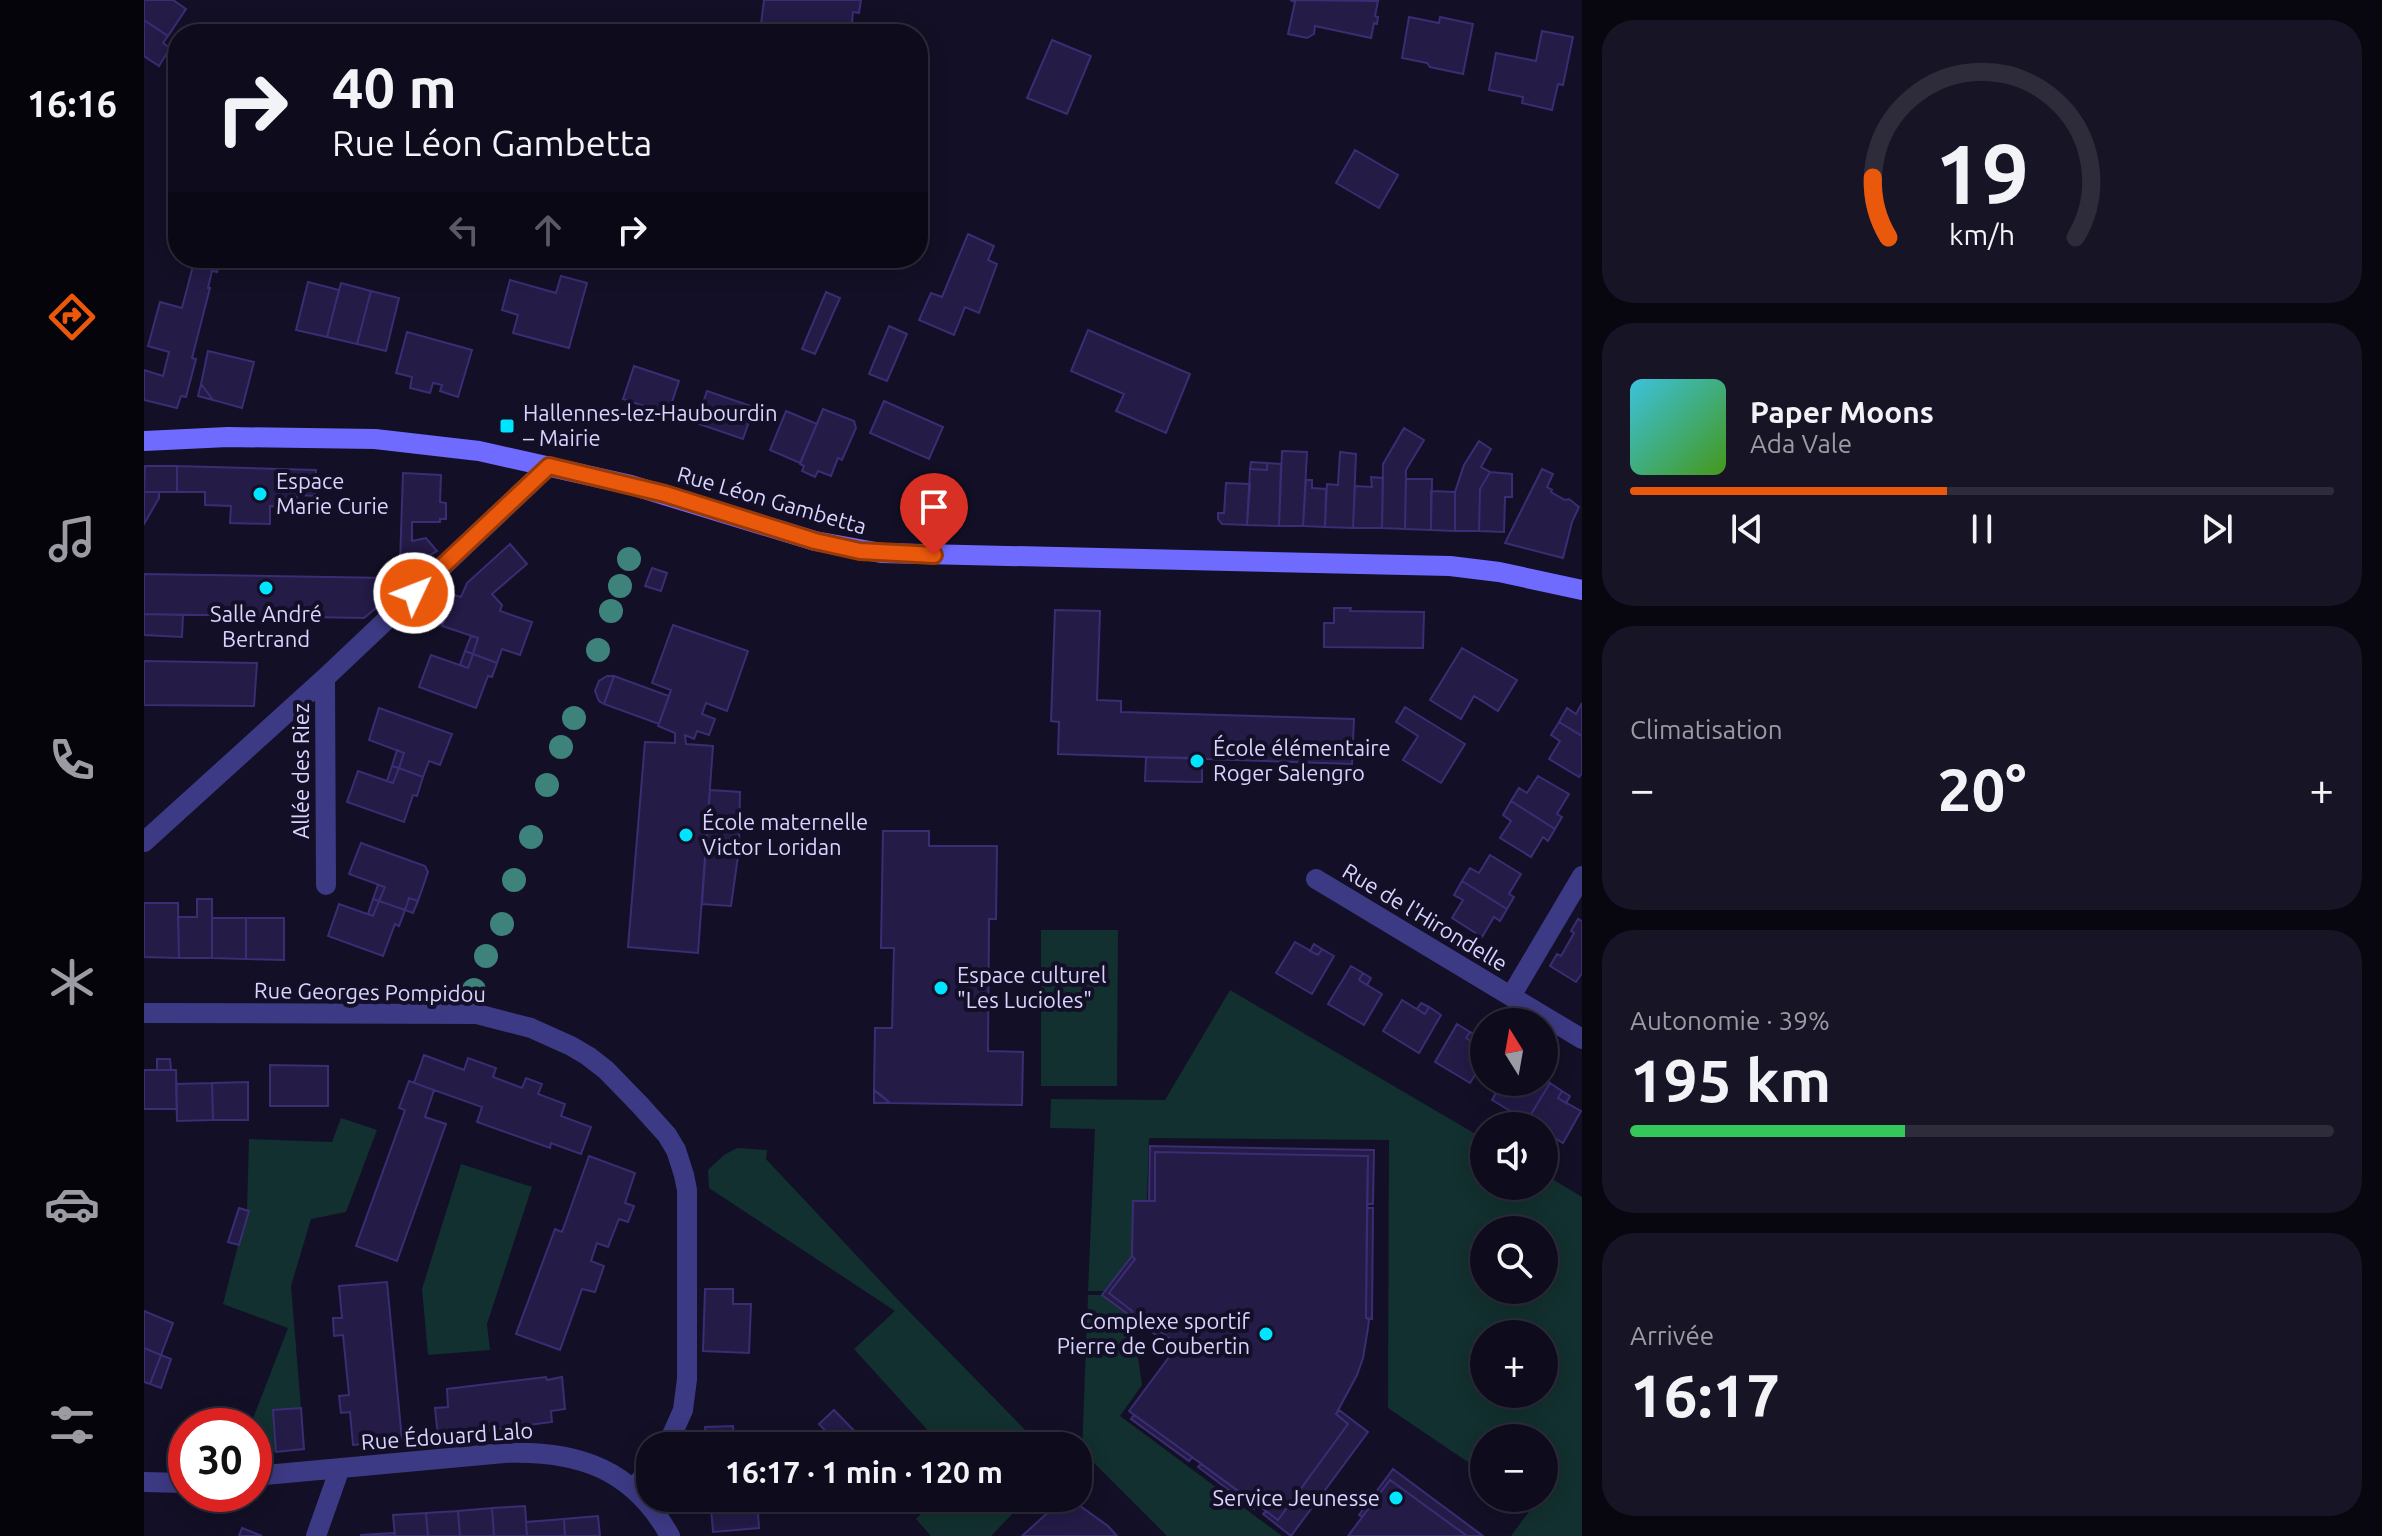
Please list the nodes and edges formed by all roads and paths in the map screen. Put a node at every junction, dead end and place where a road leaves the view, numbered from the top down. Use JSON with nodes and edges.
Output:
{"nodes":[{"id":1,"x":144,"y":441,"type":"edge"},
{"id":2,"x":549,"y":466,"type":"junction"},
{"id":3,"x":1582,"y":590,"type":"edge"},
{"id":4,"x":325,"y":678,"type":"junction"},
{"id":5,"x":144,"y":842,"type":"edge"},
{"id":6,"x":1582,"y":876,"type":"edge"},
{"id":7,"x":1316,"y":879,"type":"dead end"},
{"id":8,"x":326,"y":885,"type":"dead end"},
{"id":9,"x":1511,"y":996,"type":"junction"},
{"id":10,"x":144,"y":1013,"type":"edge"},
{"id":11,"x":1582,"y":1039,"type":"edge"},
{"id":12,"x":673,"y":1432,"type":"edge"},
{"id":13,"x":340,"y":1468,"type":"junction"},
{"id":14,"x":272,"y":1474,"type":"edge"},
{"id":15,"x":144,"y":1482,"type":"edge"},
{"id":16,"x":168,"y":1483,"type":"edge"},
{"id":17,"x":636,"y":1486,"type":"edge"},
{"id":18,"x":634,"y":1488,"type":"junction"},
{"id":19,"x":316,"y":1536,"type":"edge"},
{"id":20,"x":670,"y":1536,"type":"edge"}],
"edges":[{"from":1,"to":2,"type":"street","name":"Rue Léon Gambetta"},
{"from":2,"to":3,"type":"street","name":"Rue Léon Gambetta"},
{"from":2,"to":4,"type":"street","name":"Allée des Riez"},
{"from":4,"to":5,"type":"street"},
{"from":4,"to":8,"type":"street","name":"Allée des Riez"},
{"from":6,"to":9,"type":"street","name":"Rue de l'Hirondelle"},
{"from":7,"to":9,"type":"street","name":"Rue de l'Hirondelle"},
{"from":9,"to":11,"type":"street","name":"Rue de l'Hirondelle"},
{"from":10,"to":12,"type":"street","name":"Rue Georges Pompidou"},
{"from":13,"to":14,"type":"street","name":"Rue Édouard Lalo"},
{"from":13,"to":18,"type":"street","name":"Rue Édouard Lalo"},
{"from":13,"to":19,"type":"street","name":"Rue Édouard Lalo"},
{"from":15,"to":16,"type":"street"},
{"from":17,"to":18,"type":"street"},
{"from":18,"to":20,"type":"street","name":"Rue Édouard Lalo"}]}
